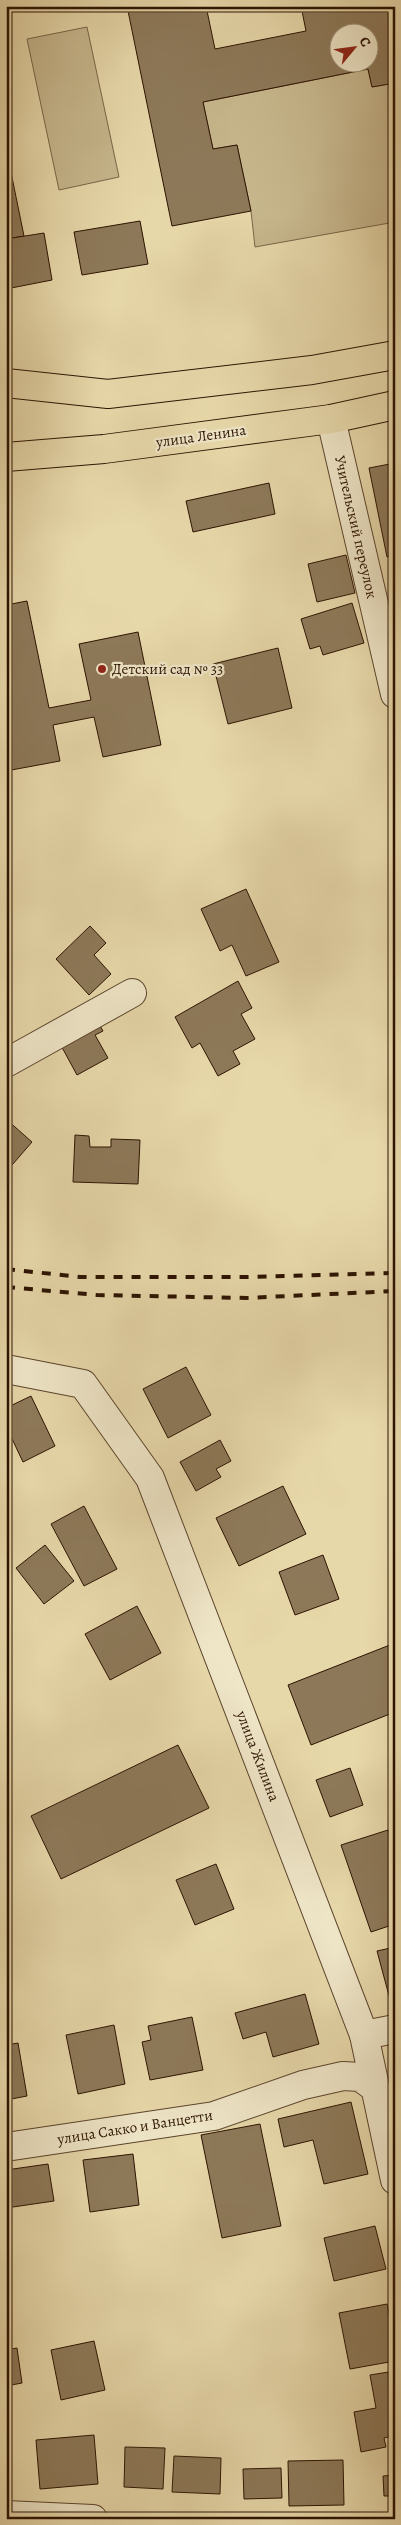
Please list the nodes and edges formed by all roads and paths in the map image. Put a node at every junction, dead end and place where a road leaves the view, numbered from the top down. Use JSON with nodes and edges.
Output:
{"nodes":[{"id":1,"x":395,"y":355,"type":"edge"},
{"id":2,"x":6,"y":383,"type":"edge"},
{"id":3,"x":395,"y":405,"type":"edge"},
{"id":4,"x":331,"y":419,"type":"junction"},
{"id":5,"x":6,"y":457,"type":"edge"},
{"id":6,"x":395,"y":694,"type":"edge"},
{"id":7,"x":132,"y":993,"type":"dead end"},
{"id":8,"x":6,"y":1063,"type":"edge"},
{"id":9,"x":6,"y":1369,"type":"edge"},
{"id":10,"x":395,"y":2028,"type":"edge"},
{"id":11,"x":364,"y":2035,"type":"junction"},
{"id":12,"x":374,"y":2087,"type":"junction"},
{"id":13,"x":6,"y":2147,"type":"edge"},
{"id":14,"x":395,"y":2180,"type":"edge"},
{"id":15,"x":6,"y":2515,"type":"edge"},
{"id":16,"x":93,"y":2519,"type":"edge"}],
"edges":[{"from":1,"to":2,"type":"main road"},
{"from":3,"to":4,"type":"main road","name":"улица Ленина"},
{"from":4,"to":5,"type":"main road","name":"улица Ленина"},
{"from":4,"to":6,"type":"street","name":"Учительский переулок"},
{"from":7,"to":8,"type":"street"},
{"from":9,"to":11,"type":"street","name":"улица Жилина"},
{"from":10,"to":11,"type":"street"},
{"from":11,"to":12,"type":"street","name":"улица Жилина"},
{"from":12,"to":13,"type":"street","name":"улица Сакко и Ванцетти"},
{"from":12,"to":14,"type":"street","name":"улица Жилина"},
{"from":15,"to":16,"type":"street"}]}
